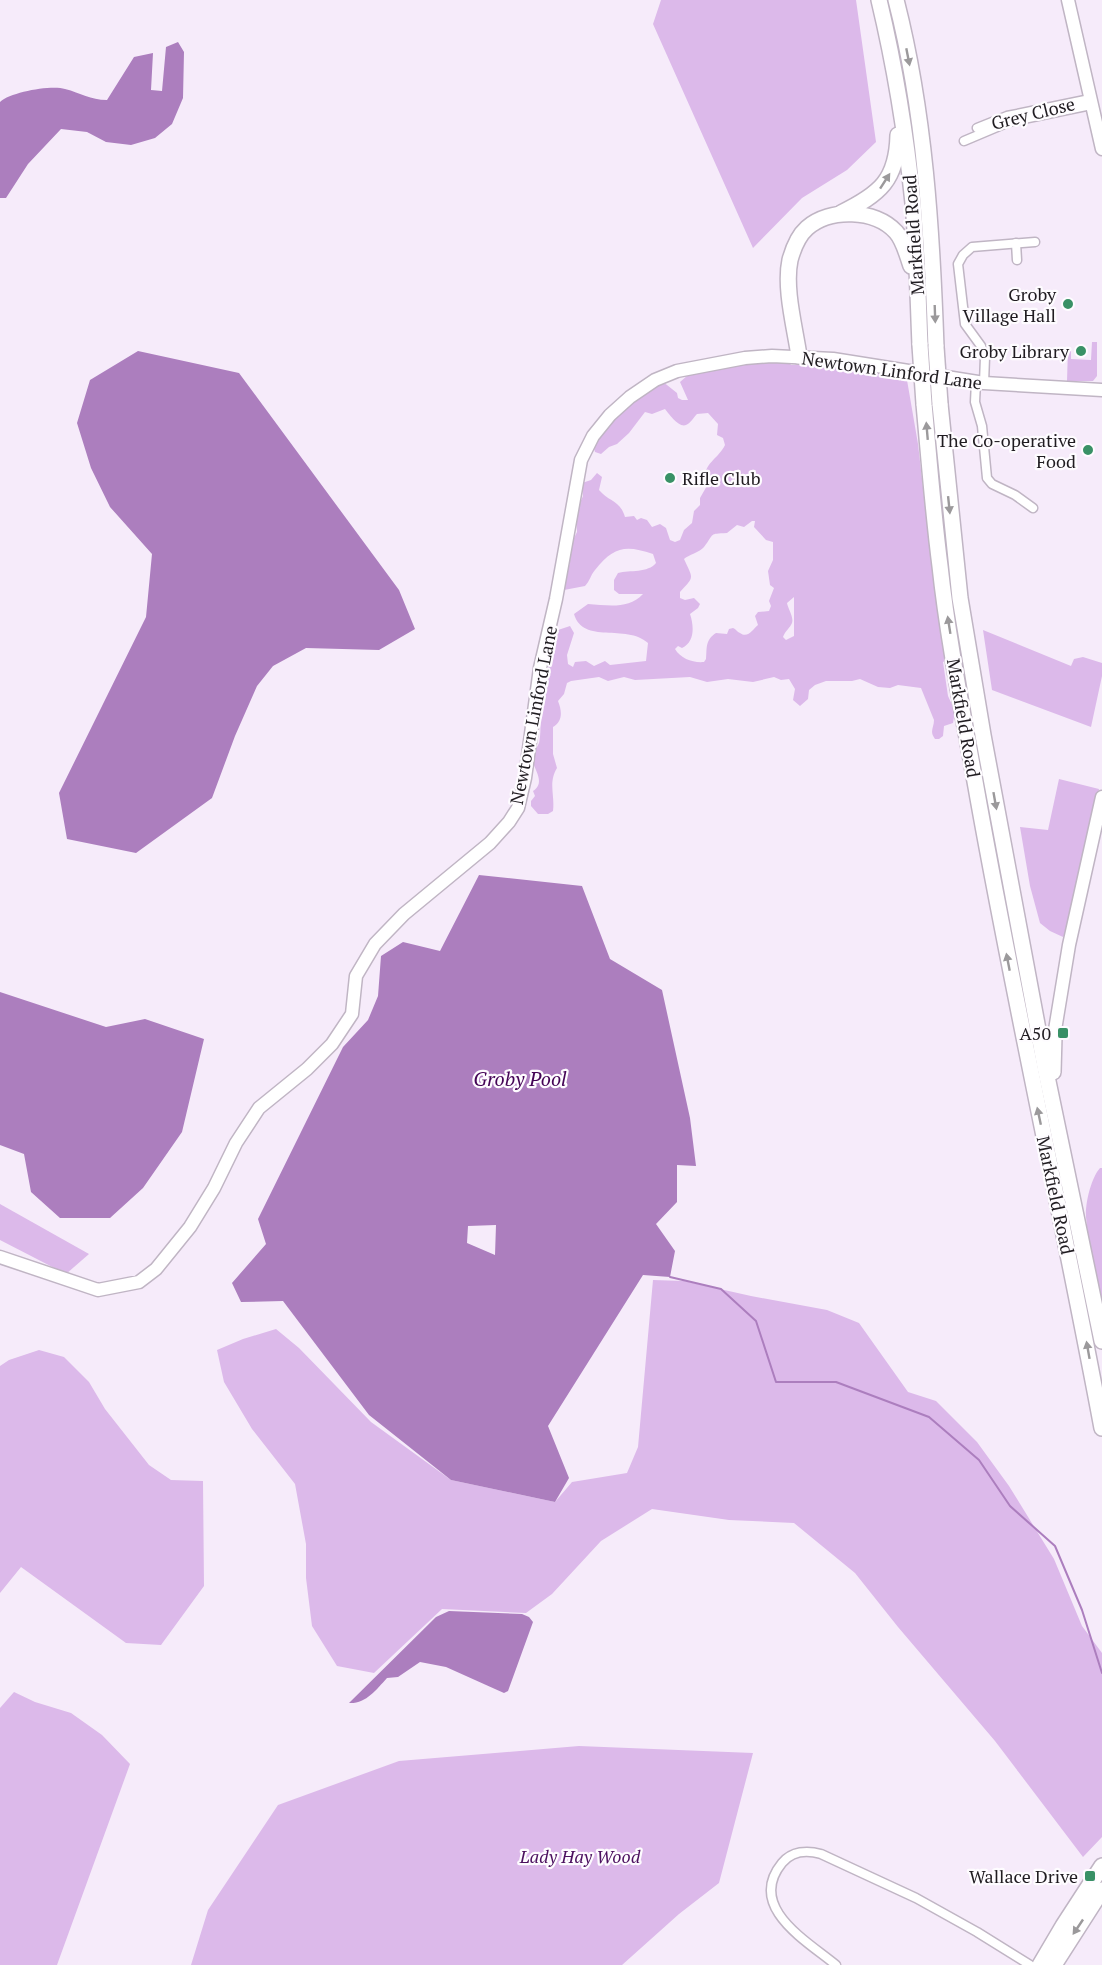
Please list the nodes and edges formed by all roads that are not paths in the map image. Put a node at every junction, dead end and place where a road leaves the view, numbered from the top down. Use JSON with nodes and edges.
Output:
{"nodes":[{"id":1,"x":879,"y":0,"type":"edge"},
{"id":2,"x":896,"y":0,"type":"edge"},
{"id":3,"x":1068,"y":0,"type":"edge"},
{"id":4,"x":900,"y":102,"type":"junction"},
{"id":5,"x":1091,"y":102,"type":"junction"},
{"id":6,"x":977,"y":128,"type":"dead end"},
{"id":7,"x":964,"y":141,"type":"dead end"},
{"id":8,"x":1102,"y":149,"type":"edge"},
{"id":9,"x":838,"y":214,"type":"junction"},
{"id":10,"x":1035,"y":242,"type":"dead end"},
{"id":11,"x":1016,"y":243,"type":"junction"},
{"id":12,"x":1017,"y":260,"type":"dead end"},
{"id":13,"x":917,"y":288,"type":"junction"},
{"id":14,"x":799,"y":356,"type":"junction"},
{"id":15,"x":980,"y":382,"type":"junction"},
{"id":16,"x":1102,"y":390,"type":"edge"},
{"id":17,"x":932,"y":404,"type":"junction"},
{"id":18,"x":1018,"y":512,"type":"dead end"},
{"id":19,"x":1102,"y":797,"type":"edge"},
{"id":20,"x":1054,"y":1036,"type":"joint"},
{"id":21,"x":1056,"y":1125,"type":"junction"},
{"id":22,"x":0,"y":1257,"type":"edge"},
{"id":23,"x":1102,"y":1341,"type":"edge"},
{"id":24,"x":1102,"y":1428,"type":"edge"},
{"id":25,"x":1102,"y":1866,"type":"edge"},
{"id":26,"x":1102,"y":1890,"type":"edge"},
{"id":27,"x":836,"y":1965,"type":"edge"},
{"id":28,"x":1030,"y":1965,"type":"edge"},
{"id":29,"x":1040,"y":1965,"type":"edge"},
{"id":30,"x":1054,"y":1965,"type":"edge"}],
"edges":[{"from":1,"to":4,"type":"highway","name":"Markfield Road"},
{"from":2,"to":17,"type":"highway","name":"Markfield Road","one_way":true,"bridge":true},
{"from":3,"to":5,"type":"street"},
{"from":9,"to":4,"type":"highway","one_way":true},
{"from":4,"to":13,"type":"highway","name":"Markfield Road"},
{"from":5,"to":6,"type":"street","name":"Grey Close"},
{"from":5,"to":7,"type":"street"},
{"from":5,"to":8,"type":"street"},
{"from":9,"to":13,"type":"highway"},
{"from":9,"to":14,"type":"highway"},
{"from":10,"to":11,"type":"street"},
{"from":11,"to":12,"type":"street"},
{"from":11,"to":15,"type":"street"},
{"from":13,"to":17,"type":"highway","name":"Markfield Road","bridge":true},
{"from":14,"to":15,"type":"street","name":"Newtown Linford Lane"},
{"from":14,"to":22,"type":"street","name":"Newtown Linford Lane"},
{"from":15,"to":16,"type":"street","name":"Newtown Linford Lane"},
{"from":15,"to":18,"type":"street"},
{"from":17,"to":21,"type":"highway","name":"Markfield Road","one_way":true},
{"from":24,"to":17,"type":"highway","name":"Markfield Road","one_way":true},
{"from":19,"to":20,"type":"street"},
{"from":20,"to":21,"type":"highway"},
{"from":21,"to":23,"type":"highway","name":"Markfield Road"},
{"from":25,"to":29,"type":"highway"},
{"from":26,"to":30,"type":"highway","one_way":true},
{"from":27,"to":28,"type":"street"}]}
